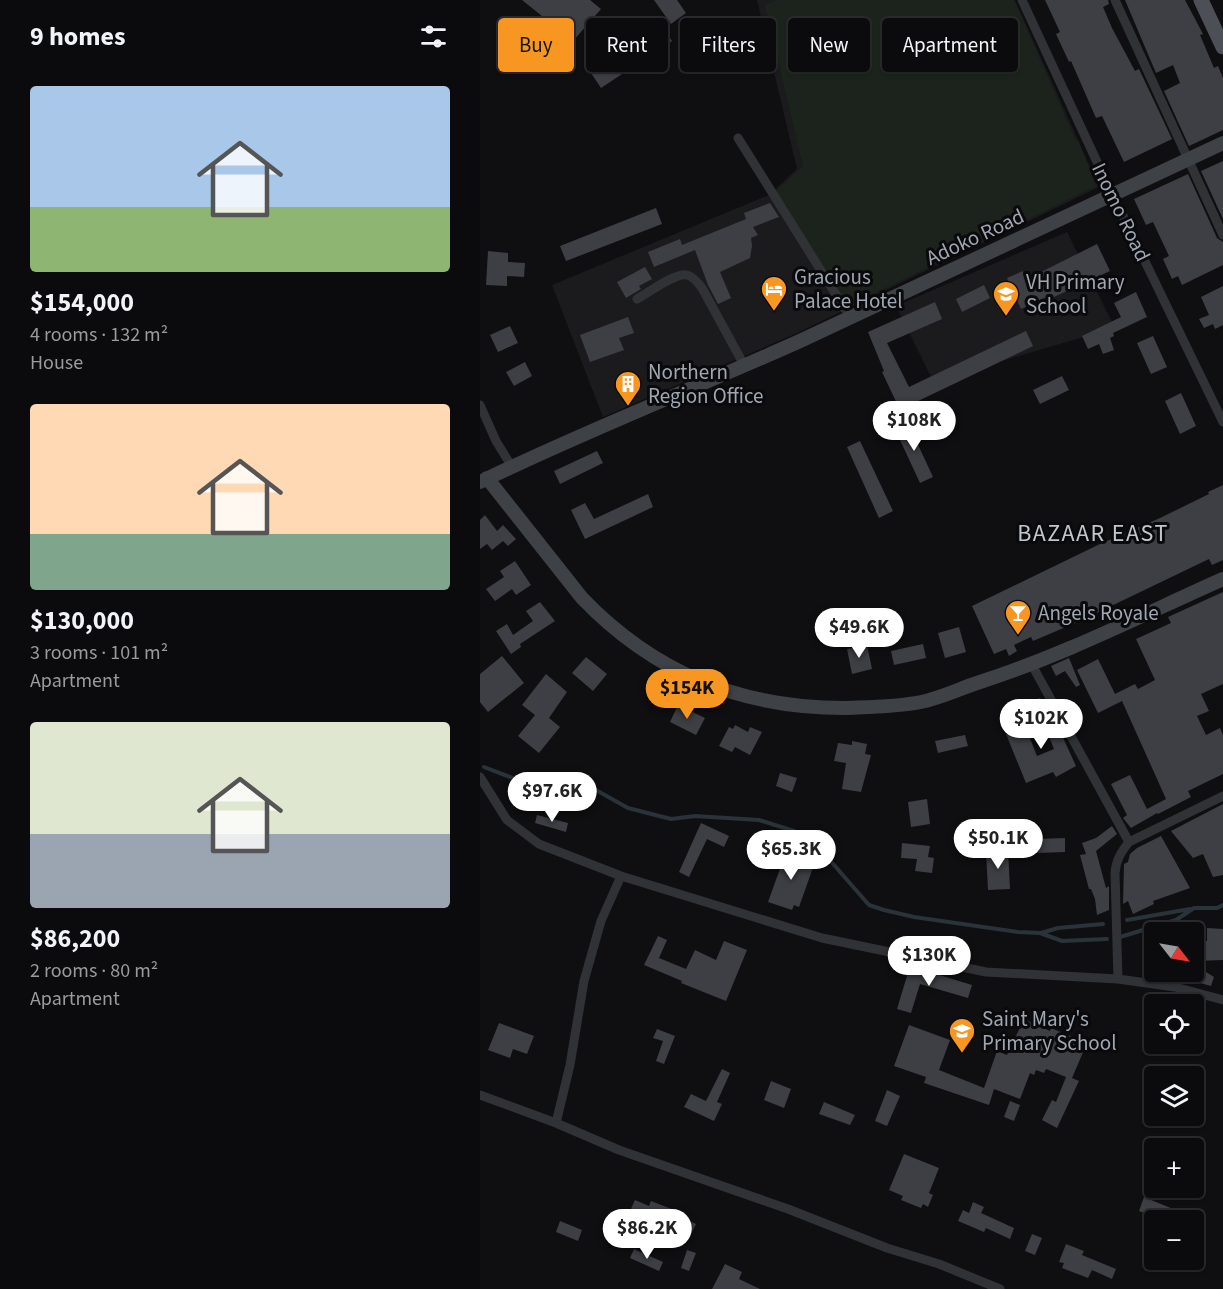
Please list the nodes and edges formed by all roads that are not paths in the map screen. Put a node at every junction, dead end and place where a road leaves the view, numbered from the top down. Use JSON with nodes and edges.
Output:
{"nodes":[{"id":1,"x":1022,"y":0,"type":"edge"},
{"id":2,"x":1115,"y":0,"type":"edge"},
{"id":3,"x":1201,"y":0,"type":"edge"},
{"id":4,"x":1223,"y":47,"type":"edge"},
{"id":5,"x":738,"y":138,"type":"dead end"},
{"id":6,"x":1223,"y":143,"type":"edge"},
{"id":7,"x":1188,"y":160,"type":"junction"},
{"id":8,"x":1113,"y":196,"type":"junction"},
{"id":9,"x":1223,"y":235,"type":"edge"},
{"id":10,"x":637,"y":299,"type":"dead end"},
{"id":11,"x":850,"y":317,"type":"junction"},
{"id":12,"x":744,"y":365,"type":"junction"},
{"id":13,"x":480,"y":405,"type":"edge"},
{"id":14,"x":1223,"y":422,"type":"edge"},
{"id":15,"x":512,"y":467,"type":"junction"},
{"id":16,"x":483,"y":480,"type":"edge"},
{"id":17,"x":1223,"y":579,"type":"edge"},
{"id":18,"x":1032,"y":665,"type":"junction"},
{"id":19,"x":480,"y":777,"type":"edge"},
{"id":20,"x":1223,"y":796,"type":"edge"},
{"id":21,"x":1129,"y":842,"type":"junction"},
{"id":22,"x":621,"y":876,"type":"junction"},
{"id":23,"x":1118,"y":979,"type":"junction"},
{"id":24,"x":1223,"y":1000,"type":"edge"},
{"id":25,"x":480,"y":1095,"type":"edge"},
{"id":26,"x":556,"y":1123,"type":"junction"},
{"id":27,"x":1000,"y":1289,"type":"edge"}],
"edges":[{"from":1,"to":8,"type":"street","name":"Inomo Road"},
{"from":2,"to":7,"type":"street"},
{"from":3,"to":4,"type":"main road"},
{"from":5,"to":11,"type":"street"},
{"from":6,"to":7,"type":"street","name":"Adoko Road"},
{"from":7,"to":8,"type":"street","name":"Adoko Road"},
{"from":7,"to":9,"type":"street"},
{"from":8,"to":11,"type":"street","name":"Adoko Road"},
{"from":8,"to":14,"type":"street","name":"Inomo Road"},
{"from":10,"to":12,"type":"street"},
{"from":11,"to":12,"type":"street","name":"Adoko Road"},
{"from":12,"to":15,"type":"street","name":"Adoko Road"},
{"from":13,"to":15,"type":"street"},
{"from":15,"to":16,"type":"street","name":"Adoko Road"},
{"from":16,"to":18,"type":"street"},
{"from":17,"to":18,"type":"street"},
{"from":18,"to":21,"type":"street"},
{"from":19,"to":22,"type":"street"},
{"from":20,"to":21,"type":"street"},
{"from":21,"to":23,"type":"street"},
{"from":22,"to":23,"type":"street"},
{"from":22,"to":26,"type":"street"},
{"from":23,"to":24,"type":"street"},
{"from":25,"to":26,"type":"street"},
{"from":26,"to":27,"type":"street"}]}
